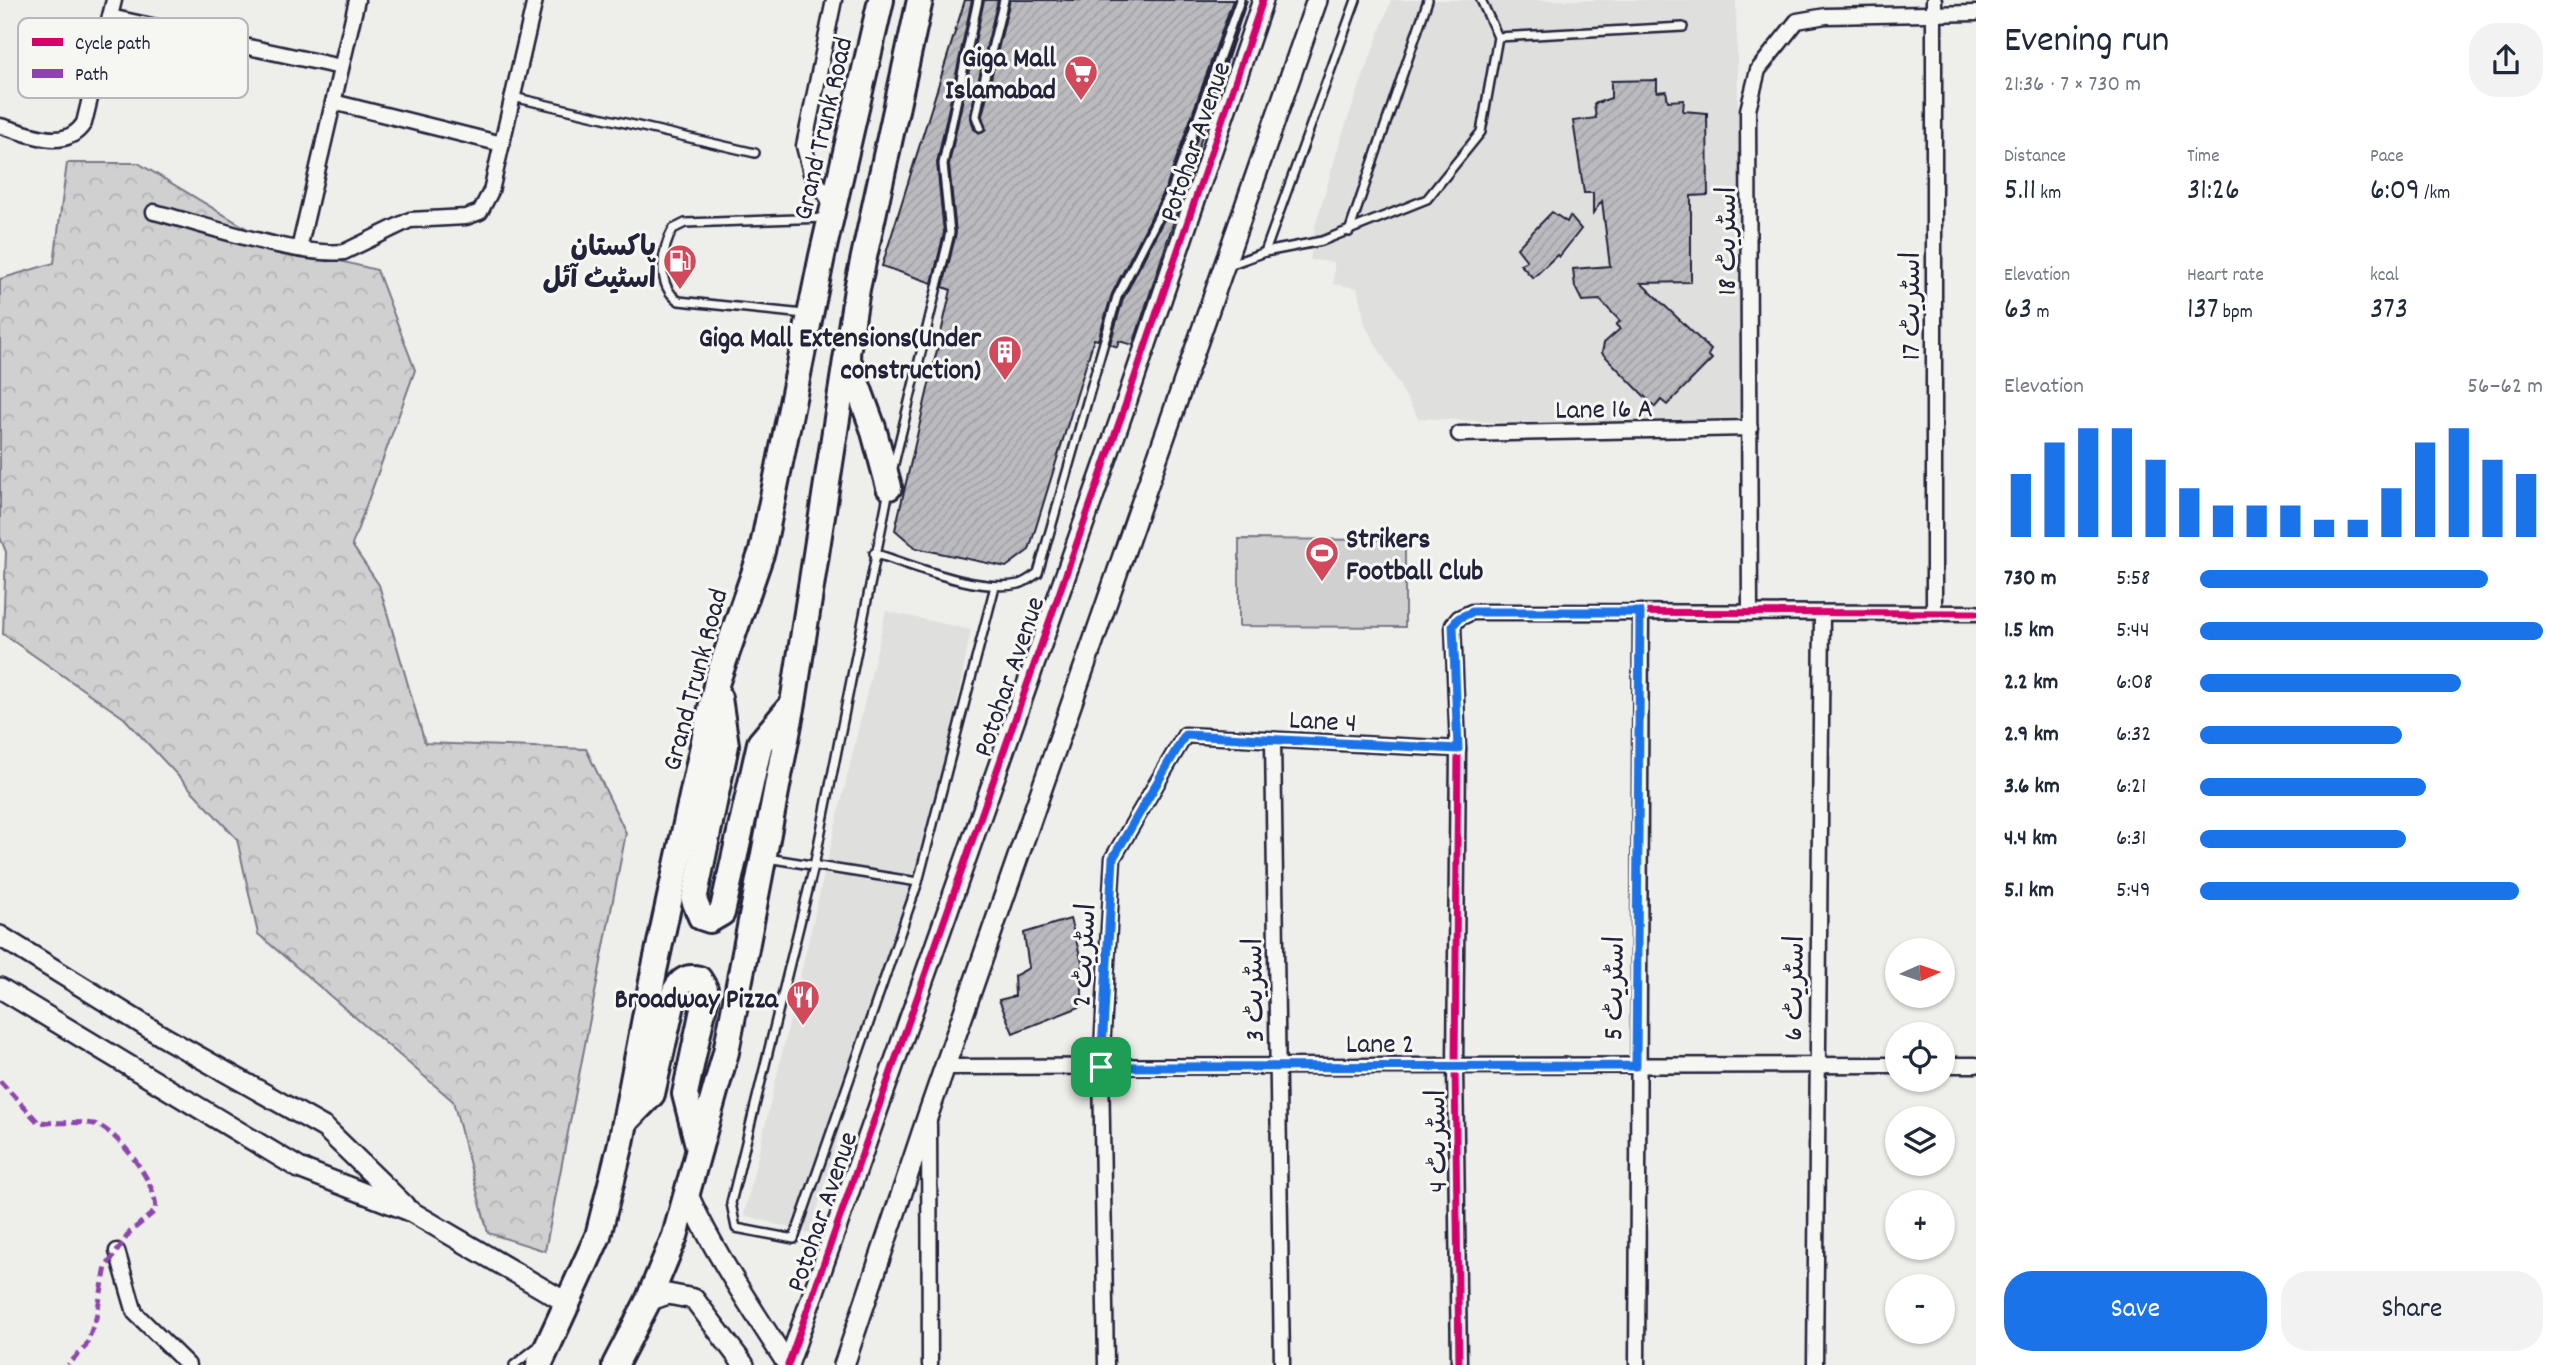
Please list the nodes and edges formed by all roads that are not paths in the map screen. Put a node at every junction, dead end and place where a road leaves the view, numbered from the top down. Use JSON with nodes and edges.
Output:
{"nodes":[{"id":1,"x":114,"y":0,"type":"edge"},
{"id":2,"x":357,"y":0,"type":"edge"},
{"id":3,"x":535,"y":0,"type":"edge"},
{"id":4,"x":834,"y":0,"type":"edge"},
{"id":5,"x":881,"y":0,"type":"edge"},
{"id":6,"x":920,"y":0,"type":"edge"},
{"id":7,"x":978,"y":0,"type":"edge"},
{"id":8,"x":1004,"y":0,"type":"edge"},
{"id":9,"x":1240,"y":0,"type":"edge"},
{"id":10,"x":1262,"y":0,"type":"edge"},
{"id":11,"x":1317,"y":0,"type":"edge"},
{"id":12,"x":1356,"y":0,"type":"edge"},
{"id":13,"x":1428,"y":0,"type":"edge"},
{"id":14,"x":1481,"y":0,"type":"edge"},
{"id":15,"x":1934,"y":7,"type":"edge"},
{"id":16,"x":1976,"y":13,"type":"edge"},
{"id":17,"x":110,"y":18,"type":"edge"},
{"id":18,"x":1683,"y":27,"type":"dead end"},
{"id":19,"x":1498,"y":37,"type":"junction"},
{"id":20,"x":248,"y":47,"type":"edge"},
{"id":21,"x":341,"y":67,"type":"junction"},
{"id":22,"x":512,"y":97,"type":"junction"},
{"id":23,"x":90,"y":98,"type":"edge"},
{"id":24,"x":333,"y":102,"type":"junction"},
{"id":25,"x":0,"y":126,"type":"edge"},
{"id":26,"x":980,"y":127,"type":"dead end"},
{"id":27,"x":502,"y":144,"type":"junction"},
{"id":28,"x":755,"y":153,"type":"dead end"},
{"id":29,"x":154,"y":212,"type":"dead end"},
{"id":30,"x":833,"y":212,"type":"junction"},
{"id":31,"x":1349,"y":232,"type":"junction"},
{"id":32,"x":299,"y":249,"type":"junction"},
{"id":33,"x":1265,"y":253,"type":"junction"},
{"id":34,"x":1225,"y":266,"type":"junction"},
{"id":35,"x":811,"y":315,"type":"junction"},
{"id":36,"x":846,"y":357,"type":"junction"},
{"id":37,"x":1750,"y":428,"type":"junction"},
{"id":38,"x":1459,"y":435,"type":"dead end"},
{"id":39,"x":889,"y":487,"type":"junction"},
{"id":40,"x":874,"y":553,"type":"junction"},
{"id":41,"x":995,"y":586,"type":"junction"},
{"id":42,"x":1640,"y":612,"type":"junction"},
{"id":43,"x":1750,"y":613,"type":"junction"},
{"id":44,"x":1822,"y":613,"type":"junction"},
{"id":45,"x":1934,"y":613,"type":"junction"},
{"id":46,"x":1976,"y":613,"type":"edge"},
{"id":47,"x":717,"y":681,"type":"junction"},
{"id":48,"x":793,"y":703,"type":"junction"},
{"id":49,"x":1185,"y":735,"type":"joint"},
{"id":50,"x":1273,"y":741,"type":"junction"},
{"id":51,"x":1458,"y":749,"type":"junction"},
{"id":52,"x":764,"y":857,"type":"junction"},
{"id":53,"x":814,"y":866,"type":"junction"},
{"id":54,"x":919,"y":882,"type":"junction"},
{"id":55,"x":0,"y":936,"type":"edge"},
{"id":56,"x":0,"y":988,"type":"edge"},
{"id":57,"x":1885,"y":1065,"type":"edge"},
{"id":58,"x":1955,"y":1065,"type":"edge"},
{"id":59,"x":1976,"y":1065,"type":"edge"},
{"id":60,"x":1455,"y":1066,"type":"junction"},
{"id":61,"x":1636,"y":1066,"type":"junction"},
{"id":62,"x":1815,"y":1066,"type":"junction"},
{"id":63,"x":1101,"y":1067,"type":"junction"},
{"id":64,"x":1278,"y":1067,"type":"junction"},
{"id":65,"x":946,"y":1068,"type":"junction"},
{"id":66,"x":929,"y":1112,"type":"junction"},
{"id":67,"x":626,"y":1121,"type":"junction"},
{"id":68,"x":699,"y":1151,"type":"junction"},
{"id":69,"x":688,"y":1195,"type":"junction"},
{"id":70,"x":410,"y":1211,"type":"junction"},
{"id":71,"x":117,"y":1251,"type":"dead end"},
{"id":72,"x":648,"y":1301,"type":"junction"},
{"id":73,"x":569,"y":1304,"type":"junction"},
{"id":74,"x":553,"y":1335,"type":"junction"},
{"id":75,"x":188,"y":1365,"type":"edge"},
{"id":76,"x":514,"y":1365,"type":"edge"},
{"id":77,"x":539,"y":1365,"type":"edge"},
{"id":78,"x":615,"y":1365,"type":"edge"},
{"id":79,"x":744,"y":1365,"type":"edge"},
{"id":80,"x":788,"y":1365,"type":"edge"},
{"id":81,"x":844,"y":1365,"type":"edge"},
{"id":82,"x":930,"y":1365,"type":"edge"},
{"id":83,"x":1106,"y":1365,"type":"edge"},
{"id":84,"x":1282,"y":1365,"type":"edge"},
{"id":85,"x":1460,"y":1365,"type":"edge"},
{"id":86,"x":1637,"y":1365,"type":"edge"},
{"id":87,"x":1815,"y":1365,"type":"edge"}],
"edges":[{"from":1,"to":17,"type":"street"},
{"from":2,"to":21,"type":"street"},
{"from":3,"to":22,"type":"street"},
{"from":4,"to":30,"type":"street"},
{"from":5,"to":30,"type":"highway","name":"Grand Trunk Road"},
{"from":6,"to":36,"type":"highway"},
{"from":7,"to":39,"type":"lane"},
{"from":8,"to":26,"type":"lane"},
{"from":9,"to":41,"type":"lane"},
{"from":10,"to":80,"type":"street","name":"Potohar Avenue"},
{"from":11,"to":34,"type":"street"},
{"from":12,"to":33,"type":"lane"},
{"from":13,"to":31,"type":"lane"},
{"from":14,"to":19,"type":"lane"},
{"from":15,"to":16,"type":"street","name":"اسٹریٹ 18"},
{"from":15,"to":37,"type":"street","name":"اسٹریٹ 18"},
{"from":15,"to":45,"type":"street","name":"اسٹریٹ 17"},
{"from":18,"to":19,"type":"lane"},
{"from":19,"to":31,"type":"lane"},
{"from":20,"to":21,"type":"street"},
{"from":21,"to":24,"type":"street"},
{"from":22,"to":27,"type":"street"},
{"from":22,"to":28,"type":"lane"},
{"from":23,"to":25,"type":"street"},
{"from":24,"to":27,"type":"street"},
{"from":24,"to":32,"type":"street"},
{"from":27,"to":32,"type":"street"},
{"from":29,"to":32,"type":"street"},
{"from":30,"to":35,"type":"highway","name":"Grand Trunk Road"},
{"from":30,"to":35,"type":"lane"},
{"from":31,"to":33,"type":"lane"},
{"from":33,"to":34,"type":"lane"},
{"from":34,"to":65,"type":"street"},
{"from":35,"to":47,"type":"highway","name":"Grand Trunk Road"},
{"from":36,"to":39,"type":"highway"},
{"from":36,"to":48,"type":"highway"},
{"from":37,"to":38,"type":"street","name":"Lane 16 A"},
{"from":37,"to":43,"type":"street","name":"اسٹریٹ 18"},
{"from":39,"to":40,"type":"lane"},
{"from":40,"to":41,"type":"lane"},
{"from":40,"to":53,"type":"lane"},
{"from":41,"to":54,"type":"lane"},
{"from":42,"to":43,"type":"street","name":"اسٹریٹ 4"},
{"from":42,"to":51,"type":"street","name":"اسٹریٹ 4"},
{"from":42,"to":61,"type":"street","name":"اسٹریٹ 5"},
{"from":43,"to":44,"type":"street","name":"اسٹریٹ 4"},
{"from":44,"to":45,"type":"street","name":"اسٹریٹ 4"},
{"from":44,"to":62,"type":"street","name":"اسٹریٹ 6"},
{"from":45,"to":46,"type":"street","name":"اسٹریٹ 4"},
{"from":47,"to":48,"type":"highway"},
{"from":47,"to":67,"type":"highway","name":"Grand Trunk Road"},
{"from":48,"to":52,"type":"highway"},
{"from":49,"to":50,"type":"street","name":"Lane 4"},
{"from":49,"to":63,"type":"street","name":"اسٹریٹ 2"},
{"from":50,"to":51,"type":"street","name":"Lane 4"},
{"from":50,"to":64,"type":"street","name":"اسٹریٹ 3"},
{"from":51,"to":60,"type":"street","name":"اسٹریٹ 4"},
{"from":52,"to":53,"type":"lane"},
{"from":52,"to":68,"type":"highway"},
{"from":53,"to":54,"type":"lane"},
{"from":53,"to":54,"type":"lane"},
{"from":55,"to":70,"type":"street"},
{"from":56,"to":70,"type":"street"},
{"from":57,"to":62,"type":"street","name":"Lane 2"},
{"from":58,"to":59,"type":"street"},
{"from":60,"to":61,"type":"street","name":"Lane 2"},
{"from":60,"to":64,"type":"street","name":"Lane 2"},
{"from":60,"to":85,"type":"street","name":"اسٹریٹ 4"},
{"from":61,"to":62,"type":"street","name":"Lane 2"},
{"from":61,"to":86,"type":"street","name":"اسٹریٹ 5"},
{"from":62,"to":87,"type":"street","name":"اسٹریٹ 6"},
{"from":63,"to":64,"type":"street","name":"Lane 2"},
{"from":63,"to":65,"type":"street","name":"Lane 2"},
{"from":63,"to":83,"type":"street","name":"اسٹریٹ 2"},
{"from":64,"to":84,"type":"street","name":"اسٹریٹ 3"},
{"from":65,"to":66,"type":"street"},
{"from":66,"to":81,"type":"street"},
{"from":66,"to":82,"type":"street"},
{"from":67,"to":68,"type":"highway"},
{"from":67,"to":73,"type":"highway","name":"Grand Trunk Road"},
{"from":68,"to":69,"type":"highway"},
{"from":69,"to":72,"type":"highway"},
{"from":69,"to":80,"type":"street"},
{"from":70,"to":73,"type":"street"},
{"from":71,"to":75,"type":"street"},
{"from":72,"to":78,"type":"highway"},
{"from":72,"to":79,"type":"street"},
{"from":73,"to":74,"type":"highway","name":"Grand Trunk Road"},
{"from":74,"to":76,"type":"lane"},
{"from":74,"to":77,"type":"highway","name":"Grand Trunk Road"}]}
